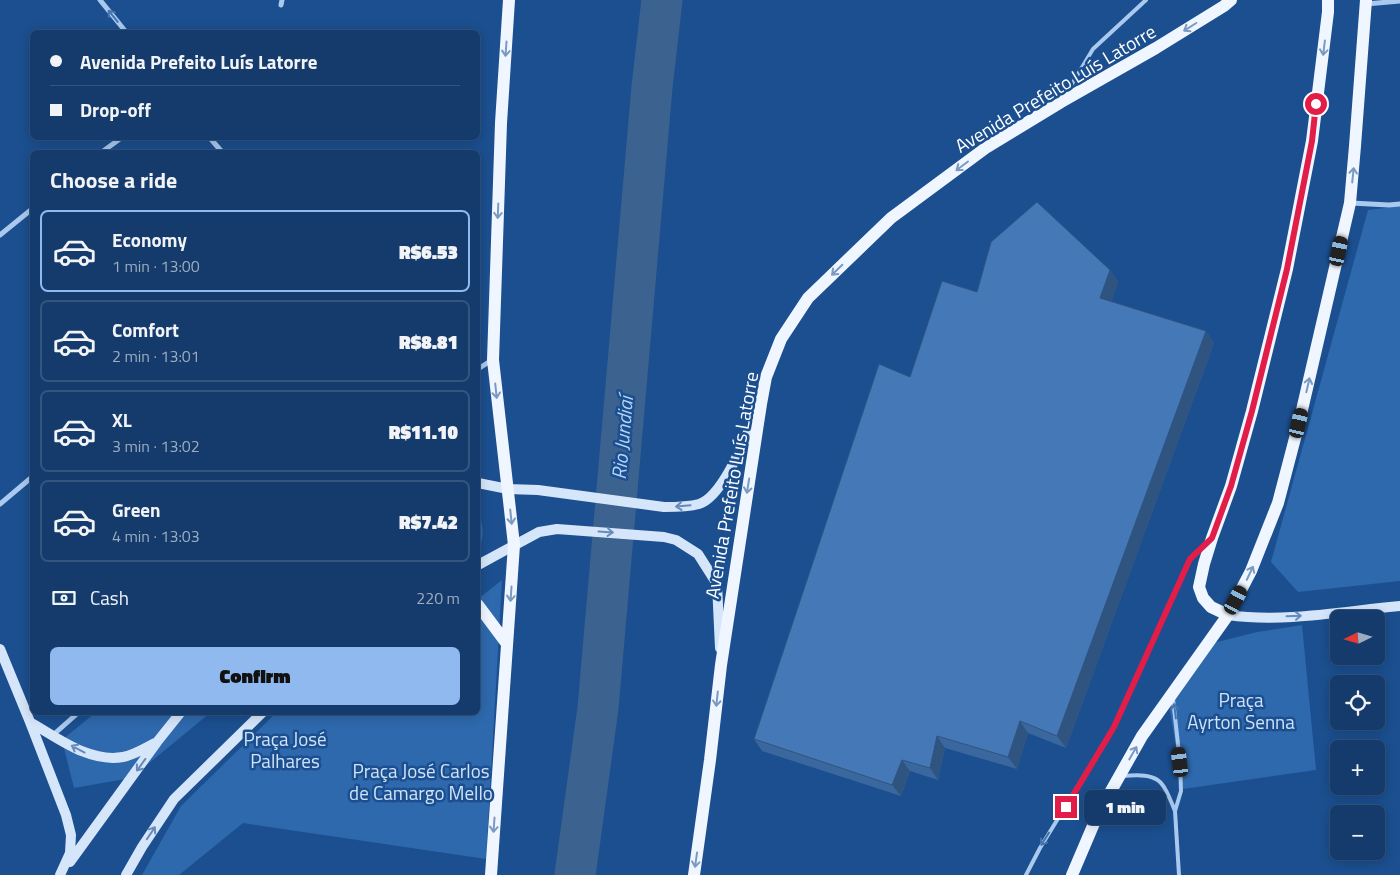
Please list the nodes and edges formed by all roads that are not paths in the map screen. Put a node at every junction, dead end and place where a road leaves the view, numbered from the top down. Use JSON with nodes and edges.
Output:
{"nodes":[{"id":1,"x":100,"y":0,"type":"edge"},
{"id":2,"x":509,"y":0,"type":"edge"},
{"id":3,"x":1146,"y":0,"type":"edge"},
{"id":4,"x":1231,"y":0,"type":"edge"},
{"id":5,"x":1328,"y":0,"type":"edge"},
{"id":6,"x":1400,"y":1,"type":"edge"},
{"id":7,"x":1366,"y":2,"type":"edge"},
{"id":8,"x":124,"y":30,"type":"edge"},
{"id":9,"x":1061,"y":102,"type":"junction"},
{"id":10,"x":118,"y":140,"type":"edge"},
{"id":11,"x":212,"y":140,"type":"edge"},
{"id":12,"x":105,"y":150,"type":"edge"},
{"id":13,"x":220,"y":150,"type":"edge"},
{"id":14,"x":1350,"y":203,"type":"junction"},
{"id":15,"x":1400,"y":204,"type":"edge"},
{"id":16,"x":30,"y":211,"type":"edge"},
{"id":17,"x":0,"y":235,"type":"edge"},
{"id":18,"x":493,"y":360,"type":"junction"},
{"id":19,"x":480,"y":368,"type":"edge"},
{"id":20,"x":761,"y":404,"type":"junction"},
{"id":21,"x":30,"y":479,"type":"edge"},
{"id":22,"x":480,"y":483,"type":"edge"},
{"id":23,"x":508,"y":488,"type":"junction"},
{"id":24,"x":0,"y":504,"type":"edge"},
{"id":25,"x":1212,"y":538,"type":"junction"},
{"id":26,"x":514,"y":545,"type":"junction"},
{"id":27,"x":480,"y":564,"type":"edge"},
{"id":28,"x":1400,"y":606,"type":"edge"},
{"id":29,"x":480,"y":608,"type":"edge"},
{"id":30,"x":1228,"y":615,"type":"junction"},
{"id":31,"x":507,"y":644,"type":"junction"},
{"id":32,"x":0,"y":649,"type":"edge"},
{"id":33,"x":720,"y":665,"type":"junction"},
{"id":34,"x":1172,"y":693,"type":"junction"},
{"id":35,"x":76,"y":715,"type":"edge"},
{"id":36,"x":180,"y":715,"type":"edge"},
{"id":37,"x":260,"y":715,"type":"edge"},
{"id":38,"x":30,"y":722,"type":"junction"},
{"id":39,"x":53,"y":735,"type":"junction"},
{"id":40,"x":157,"y":742,"type":"junction"},
{"id":41,"x":1119,"y":776,"type":"junction"},
{"id":42,"x":1176,"y":811,"type":"junction"},
{"id":43,"x":60,"y":875,"type":"edge"},
{"id":44,"x":126,"y":875,"type":"edge"},
{"id":45,"x":491,"y":875,"type":"edge"},
{"id":46,"x":694,"y":875,"type":"edge"},
{"id":47,"x":1026,"y":875,"type":"edge"},
{"id":48,"x":1072,"y":875,"type":"edge"},
{"id":49,"x":1178,"y":875,"type":"edge"}],
"edges":[{"from":8,"to":1,"type":"street","one_way":true},
{"from":2,"to":18,"type":"main road","one_way":true},
{"from":3,"to":9,"type":"lane"},
{"from":4,"to":9,"type":"main road","name":"Avenida Prefeito Luís Latorre","one_way":true},
{"from":5,"to":25,"type":"main road","one_way":true},
{"from":6,"to":7,"type":"street"},
{"from":14,"to":7,"type":"main road","one_way":true},
{"from":9,"to":20,"type":"main road","name":"Avenida Prefeito Luís Latorre","one_way":true},
{"from":10,"to":12,"type":"street"},
{"from":11,"to":13,"type":"street"},
{"from":14,"to":15,"type":"street"},
{"from":30,"to":14,"type":"main road","one_way":true},
{"from":16,"to":17,"type":"street"},
{"from":18,"to":19,"type":"street"},
{"from":18,"to":23,"type":"main road","one_way":true},
{"from":20,"to":23,"type":"street","one_way":true},
{"from":20,"to":33,"type":"main road","name":"Avenida Prefeito Luís Latorre","one_way":true},
{"from":21,"to":24,"type":"street"},
{"from":22,"to":23,"type":"street"},
{"from":23,"to":26,"type":"main road","one_way":true},
{"from":25,"to":30,"type":"main road"},
{"from":25,"to":47,"type":"lane","one_way":true},
{"from":26,"to":27,"type":"street"},
{"from":26,"to":31,"type":"main road","one_way":true},
{"from":26,"to":33,"type":"street","one_way":true},
{"from":30,"to":28,"type":"street","one_way":true},
{"from":29,"to":31,"type":"main road"},
{"from":30,"to":34,"type":"main road"},
{"from":31,"to":45,"type":"main road","one_way":true},
{"from":32,"to":38,"type":"street"},
{"from":33,"to":46,"type":"main road","name":"Avenida Prefeito Luís Latorre","one_way":true},
{"from":41,"to":34,"type":"main road","one_way":true},
{"from":42,"to":34,"type":"lane","one_way":true},
{"from":35,"to":39,"type":"street"},
{"from":36,"to":40,"type":"street"},
{"from":44,"to":37,"type":"street","one_way":true},
{"from":38,"to":39,"type":"street"},
{"from":38,"to":43,"type":"street"},
{"from":40,"to":39,"type":"street","one_way":true},
{"from":40,"to":43,"type":"street","one_way":true},
{"from":41,"to":42,"type":"lane"},
{"from":41,"to":48,"type":"main road"},
{"from":42,"to":49,"type":"lane"}]}
